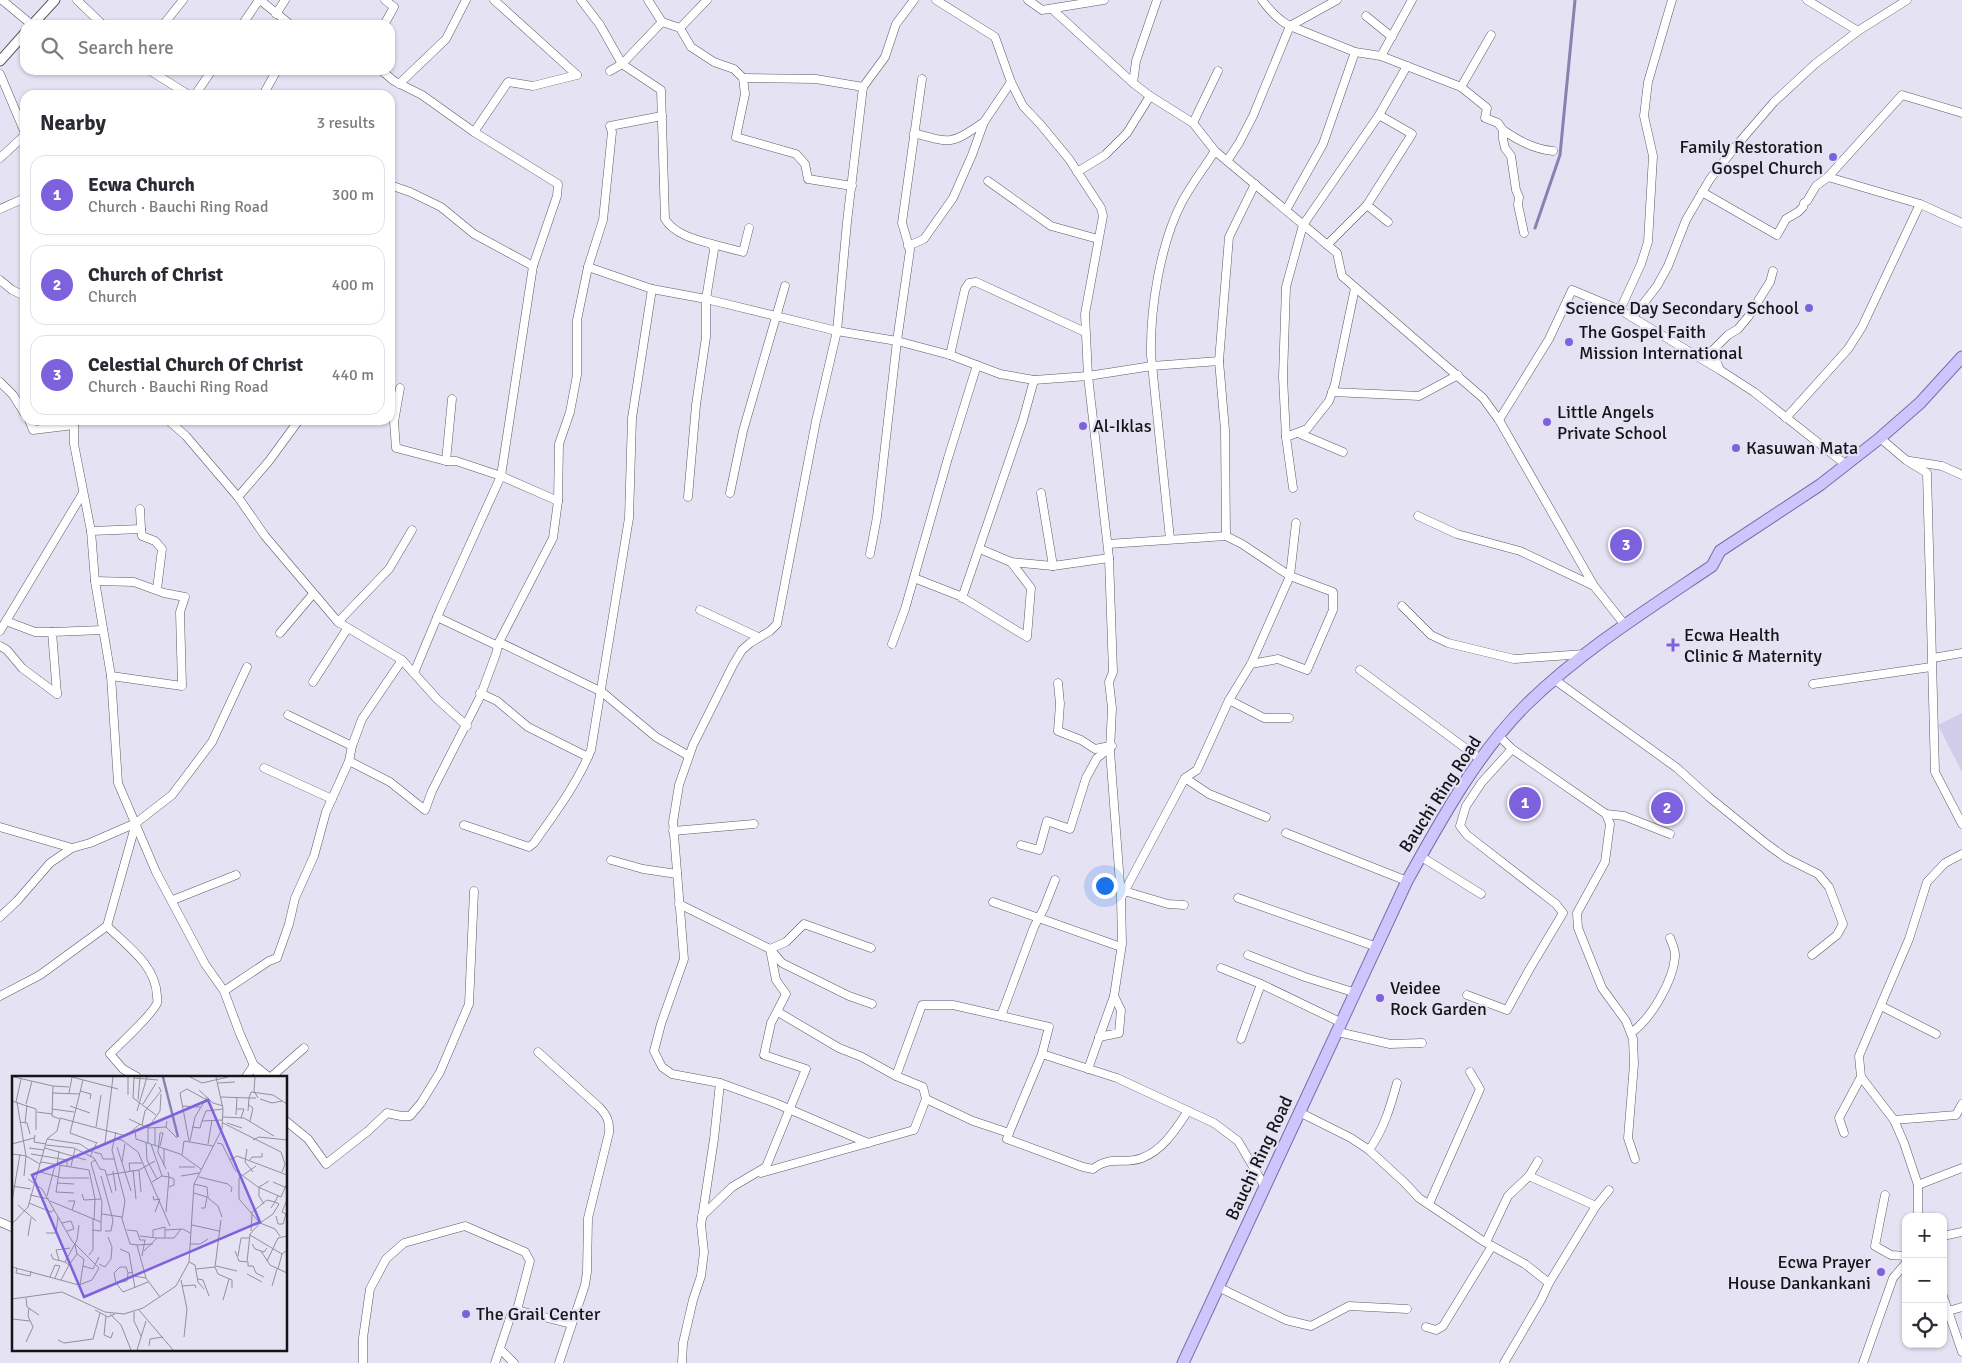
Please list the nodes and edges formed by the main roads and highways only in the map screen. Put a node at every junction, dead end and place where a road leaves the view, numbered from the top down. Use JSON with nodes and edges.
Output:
{"nodes":[{"id":1,"x":1962,"y":357,"type":"edge"},
{"id":2,"x":1183,"y":1363,"type":"edge"}],
"edges":[{"from":1,"to":2,"type":"main road","name":"Bauchi Ring Road"}]}
